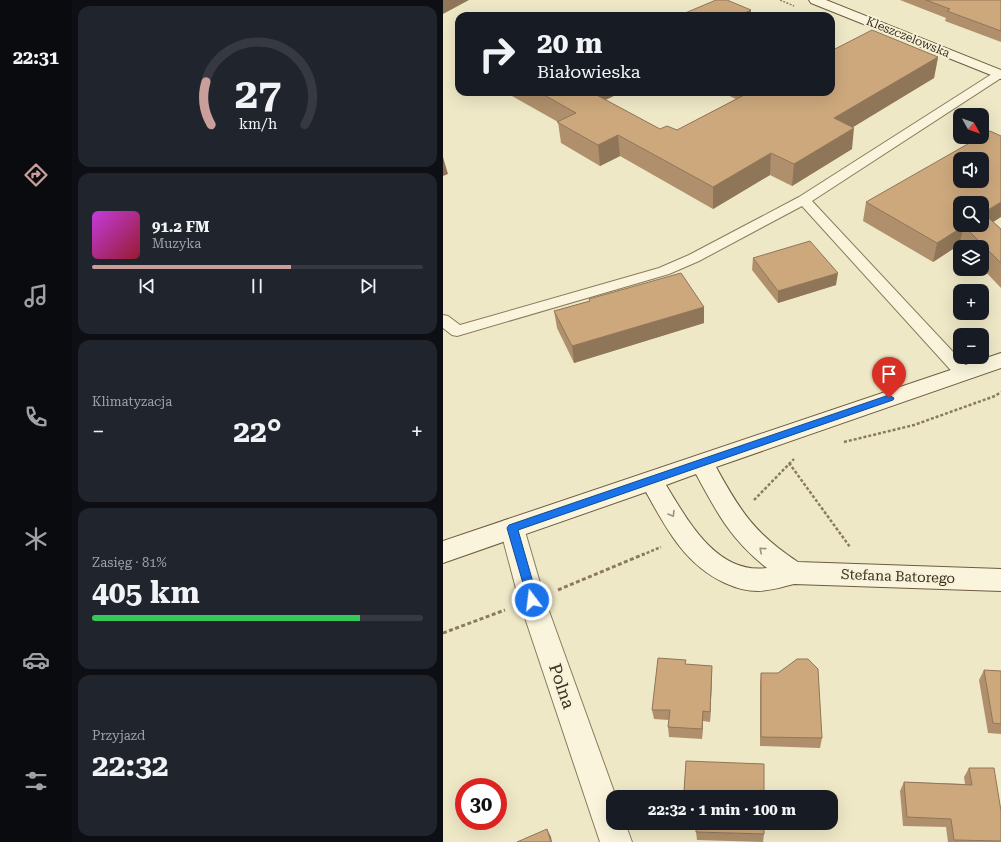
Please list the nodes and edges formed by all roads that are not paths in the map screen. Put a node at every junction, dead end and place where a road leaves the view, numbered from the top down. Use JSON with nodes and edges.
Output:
{"nodes":[{"id":1,"x":815,"y":0,"type":"edge"},
{"id":2,"x":1000,"y":74,"type":"edge"},
{"id":3,"x":804,"y":200,"type":"junction"},
{"id":4,"x":443,"y":320,"type":"edge"},
{"id":5,"x":1001,"y":360,"type":"edge"},
{"id":6,"x":963,"y":373,"type":"junction"},
{"id":7,"x":702,"y":463,"type":"junction"},
{"id":8,"x":651,"y":480,"type":"junction"},
{"id":9,"x":512,"y":528,"type":"junction"},
{"id":10,"x":443,"y":552,"type":"edge"},
{"id":11,"x":794,"y":573,"type":"junction"},
{"id":12,"x":1001,"y":580,"type":"edge"},
{"id":13,"x":616,"y":842,"type":"edge"}],
"edges":[{"from":1,"to":2,"type":"main road","name":"Kleszczelowska"},
{"from":2,"to":3,"type":"lane"},
{"from":3,"to":4,"type":"lane"},
{"from":3,"to":6,"type":"lane"},
{"from":5,"to":6,"type":"main road"},
{"from":6,"to":7,"type":"main road"},
{"from":7,"to":8,"type":"main road"},
{"from":11,"to":7,"type":"main road","one_way":true},
{"from":8,"to":9,"type":"main road"},
{"from":8,"to":11,"type":"main road","name":"Stefana Batorego","one_way":true},
{"from":9,"to":10,"type":"main road"},
{"from":9,"to":13,"type":"main road","name":"Polna"},
{"from":11,"to":12,"type":"main road","name":"Stefana Batorego"}]}
